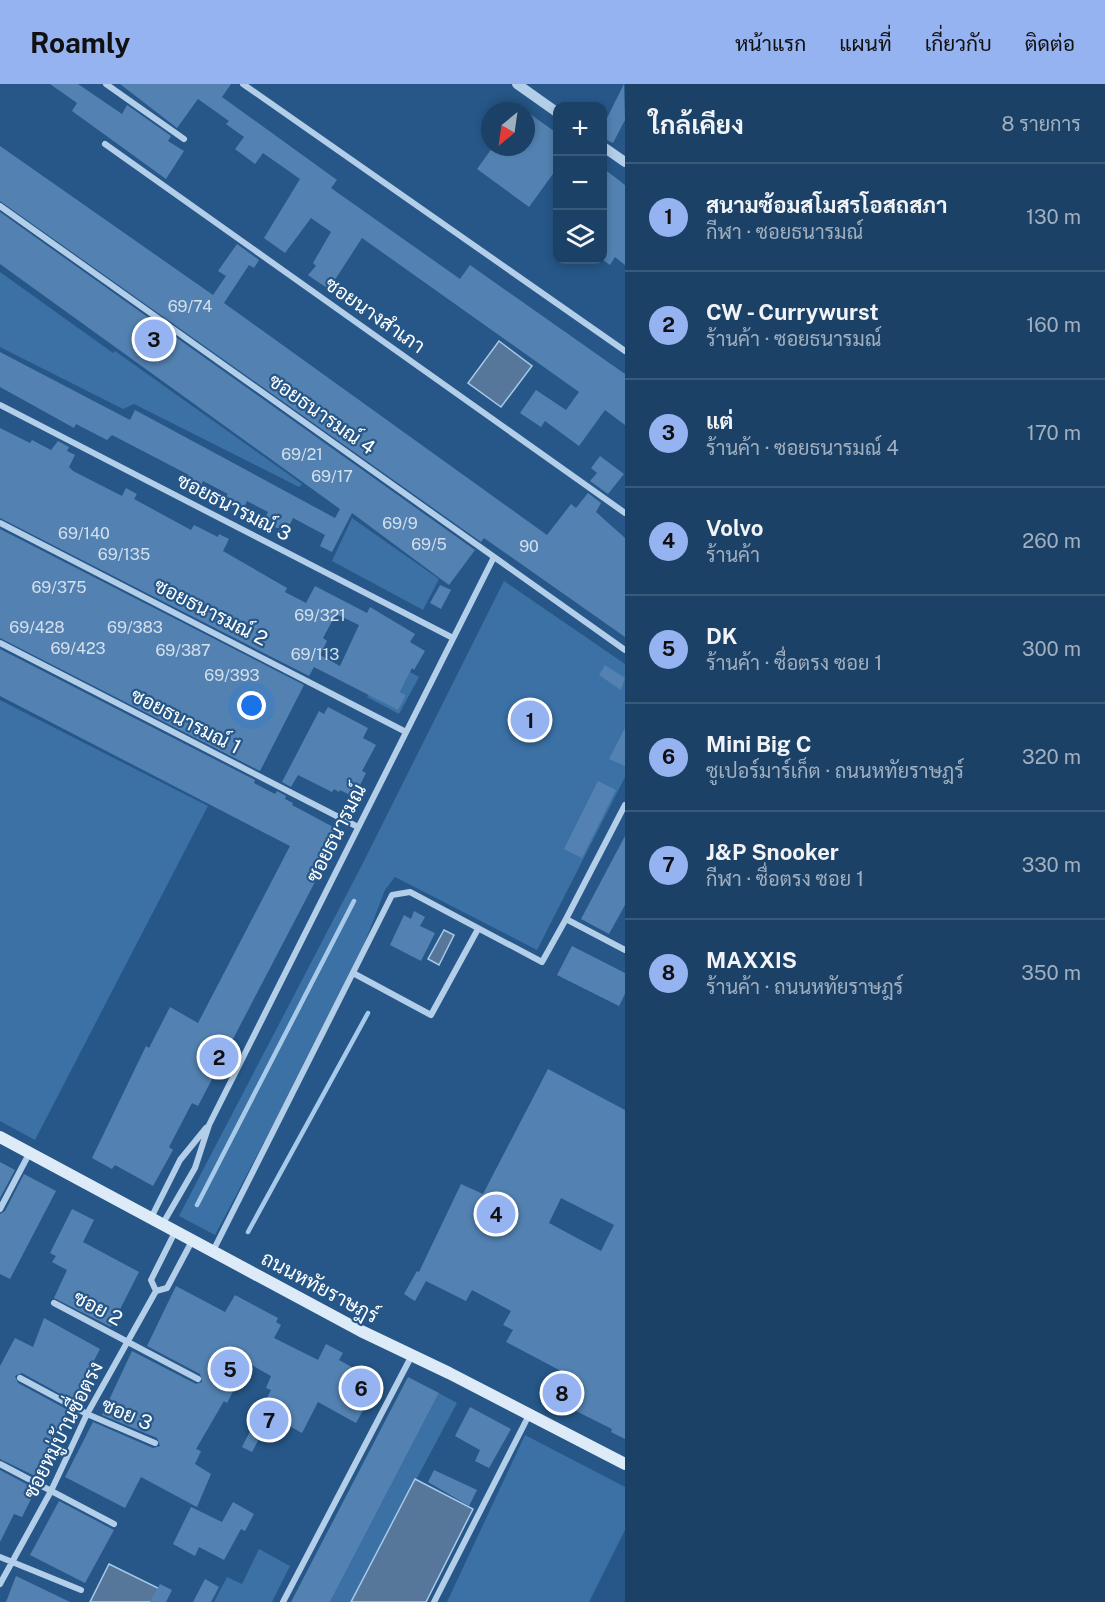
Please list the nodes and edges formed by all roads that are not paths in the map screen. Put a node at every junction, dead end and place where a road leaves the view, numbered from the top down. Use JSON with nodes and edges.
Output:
{"nodes":[{"id":1,"x":106,"y":84,"type":"edge"},
{"id":2,"x":243,"y":84,"type":"edge"},
{"id":3,"x":517,"y":84,"type":"edge"},
{"id":4,"x":553,"y":109,"type":"edge"},
{"id":5,"x":184,"y":139,"type":"dead end"},
{"id":6,"x":105,"y":144,"type":"dead end"},
{"id":7,"x":607,"y":149,"type":"edge"},
{"id":8,"x":625,"y":162,"type":"edge"},
{"id":9,"x":0,"y":206,"type":"edge"},
{"id":10,"x":625,"y":351,"type":"edge"},
{"id":11,"x":0,"y":405,"type":"edge"},
{"id":12,"x":625,"y":513,"type":"edge"},
{"id":13,"x":0,"y":523,"type":"edge"},
{"id":14,"x":494,"y":557,"type":"junction"},
{"id":15,"x":453,"y":638,"type":"junction"},
{"id":16,"x":0,"y":643,"type":"edge"},
{"id":17,"x":625,"y":650,"type":"edge"},
{"id":18,"x":406,"y":732,"type":"junction"},
{"id":19,"x":625,"y":806,"type":"edge"},
{"id":20,"x":358,"y":828,"type":"junction"},
{"id":21,"x":566,"y":919,"type":"junction"},
{"id":22,"x":478,"y":929,"type":"junction"},
{"id":23,"x":625,"y":950,"type":"edge"},
{"id":24,"x":353,"y":973,"type":"junction"},
{"id":25,"x":209,"y":1125,"type":"junction"},
{"id":26,"x":0,"y":1137,"type":"edge"},
{"id":27,"x":30,"y":1152,"type":"junction"},
{"id":28,"x":0,"y":1209,"type":"edge"},
{"id":29,"x":157,"y":1222,"type":"junction"},
{"id":30,"x":176,"y":1232,"type":"junction"},
{"id":31,"x":192,"y":1241,"type":"junction"},
{"id":32,"x":212,"y":1252,"type":"junction"},
{"id":33,"x":156,"y":1291,"type":"junction"},
{"id":34,"x":54,"y":1303,"type":"dead end"},
{"id":35,"x":127,"y":1342,"type":"junction"},
{"id":36,"x":411,"y":1357,"type":"junction"},
{"id":37,"x":20,"y":1378,"type":"dead end"},
{"id":38,"x":198,"y":1379,"type":"dead end"},
{"id":39,"x":87,"y":1414,"type":"junction"},
{"id":40,"x":529,"y":1414,"type":"junction"},
{"id":41,"x":155,"y":1443,"type":"dead end"},
{"id":42,"x":0,"y":1464,"type":"edge"},
{"id":43,"x":625,"y":1464,"type":"edge"},
{"id":44,"x":51,"y":1491,"type":"junction"},
{"id":45,"x":114,"y":1524,"type":"dead end"},
{"id":46,"x":0,"y":1557,"type":"edge"},
{"id":47,"x":13,"y":1564,"type":"junction"},
{"id":48,"x":0,"y":1584,"type":"edge"},
{"id":49,"x":81,"y":1590,"type":"dead end"},
{"id":50,"x":283,"y":1602,"type":"edge"},
{"id":51,"x":434,"y":1602,"type":"edge"}],
"edges":[{"from":1,"to":5,"type":"street"},
{"from":2,"to":10,"type":"street"},
{"from":3,"to":4,"type":"street"},
{"from":6,"to":12,"type":"street","name":"ซอยนางสำเภา"},
{"from":7,"to":8,"type":"street"},
{"from":9,"to":14,"type":"street","name":"ซอยธนารมณ์ 4"},
{"from":11,"to":15,"type":"street","name":"ซอยธนารมณ์ 3"},
{"from":13,"to":18,"type":"street","name":"ซอยธนารมณ์ 2"},
{"from":14,"to":15,"type":"street","name":"ซอยธนารมณ์"},
{"from":14,"to":17,"type":"street","name":"ซอยธนารมณ์ 4"},
{"from":15,"to":18,"type":"street","name":"ซอยธนารมณ์"},
{"from":16,"to":20,"type":"street","name":"ซอยธนารมณ์ 1"},
{"from":18,"to":20,"type":"street","name":"ซอยธนารมณ์"},
{"from":19,"to":21,"type":"street"},
{"from":20,"to":25,"type":"street","name":"ซอยธนารมณ์"},
{"from":21,"to":22,"type":"street"},
{"from":21,"to":23,"type":"street"},
{"from":22,"to":24,"type":"street"},
{"from":22,"to":24,"type":"street"},
{"from":24,"to":32,"type":"street"},
{"from":25,"to":29,"type":"street","name":"ซอยธนารมณ์"},
{"from":25,"to":29,"type":"street","name":"ซอยธนารมณ์"},
{"from":26,"to":27,"type":"main road","name":"ถนนหทัยราษฎร์"},
{"from":27,"to":28,"type":"street"},
{"from":27,"to":29,"type":"main road","name":"ถนนหทัยราษฎร์"},
{"from":29,"to":30,"type":"main road","name":"ถนนหทัยราษฎร์"},
{"from":30,"to":31,"type":"main road","name":"ถนนหทัยราษฎร์"},
{"from":30,"to":33,"type":"street","name":"ซอยหมู่บ้านซื่อตรง"},
{"from":31,"to":32,"type":"main road","name":"ถนนหทัยราษฎร์"},
{"from":31,"to":33,"type":"street","name":"ซอยหมู่บ้านซื่อตรง"},
{"from":32,"to":36,"type":"main road","name":"ถนนหทัยราษฎร์"},
{"from":33,"to":35,"type":"street","name":"ซอยหมู่บ้านซื่อตรง"},
{"from":34,"to":35,"type":"street","name":"ซอย 2"},
{"from":35,"to":38,"type":"street","name":"ซอย 2"},
{"from":35,"to":39,"type":"street","name":"ซอยหมู่บ้านซื่อตรง"},
{"from":36,"to":40,"type":"main road","name":"ถนนหทัยราษฎร์"},
{"from":36,"to":50,"type":"street"},
{"from":37,"to":39,"type":"street","name":"ซอย 3"},
{"from":39,"to":41,"type":"street","name":"ซอย 3"},
{"from":39,"to":44,"type":"street","name":"ซอยหมู่บ้านซื่อตรง"},
{"from":40,"to":43,"type":"main road","name":"ถนนหทัยราษฎร์"},
{"from":40,"to":51,"type":"street"},
{"from":42,"to":44,"type":"street"},
{"from":44,"to":45,"type":"street"},
{"from":44,"to":47,"type":"street","name":"ซอยหมู่บ้านซื่อตรง"},
{"from":46,"to":47,"type":"street"},
{"from":47,"to":48,"type":"street","name":"ซอยหมู่บ้านซื่อตรง"},
{"from":47,"to":49,"type":"street"}]}
